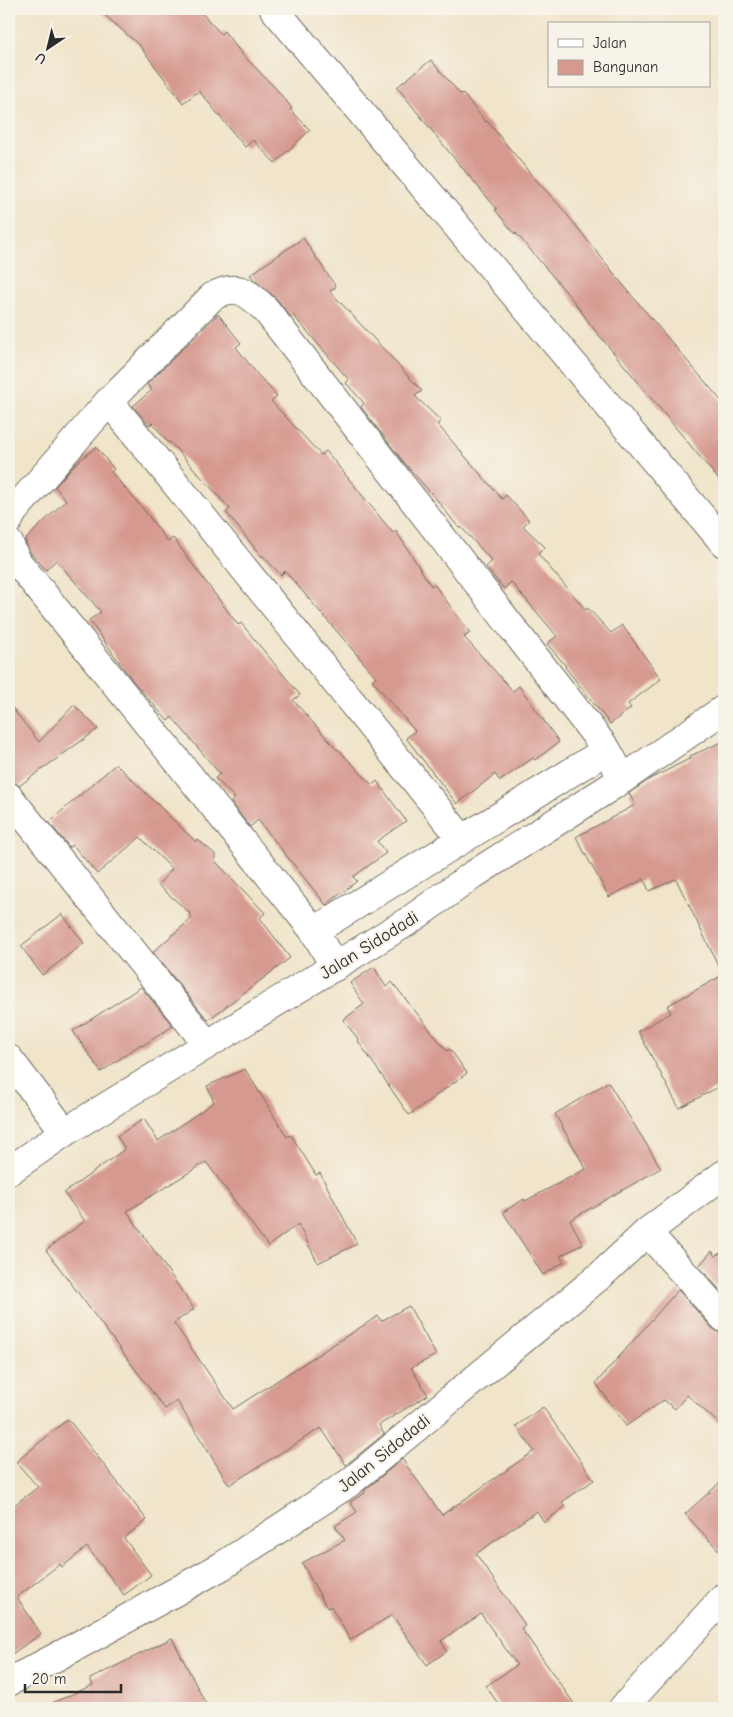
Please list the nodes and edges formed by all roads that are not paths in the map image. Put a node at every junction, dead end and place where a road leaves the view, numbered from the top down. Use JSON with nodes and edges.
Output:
{"nodes":[{"id":1,"x":274,"y":9,"type":"edge"},
{"id":2,"x":109,"y":401,"type":"junction"},
{"id":3,"x":9,"y":520,"type":"edge"},
{"id":4,"x":9,"y":543,"type":"edge"},
{"id":5,"x":724,"y":543,"type":"edge"},
{"id":6,"x":724,"y":709,"type":"edge"},
{"id":7,"x":607,"y":750,"type":"junction"},
{"id":8,"x":623,"y":779,"type":"junction"},
{"id":9,"x":9,"y":797,"type":"edge"},
{"id":10,"x":462,"y":839,"type":"junction"},
{"id":11,"x":314,"y":931,"type":"junction"},
{"id":12,"x":335,"y":967,"type":"junction"},
{"id":13,"x":207,"y":1044,"type":"junction"},
{"id":14,"x":9,"y":1060,"type":"edge"},
{"id":15,"x":66,"y":1132,"type":"junction"},
{"id":16,"x":9,"y":1170,"type":"edge"},
{"id":17,"x":724,"y":1174,"type":"edge"},
{"id":18,"x":646,"y":1232,"type":"junction"},
{"id":19,"x":724,"y":1318,"type":"edge"},
{"id":20,"x":724,"y":1597,"type":"edge"},
{"id":21,"x":9,"y":1682,"type":"edge"},
{"id":22,"x":624,"y":1708,"type":"edge"}],
"edges":[{"from":1,"to":5,"type":"street"},
{"from":2,"to":3,"type":"street"},
{"from":2,"to":7,"type":"street"},
{"from":2,"to":10,"type":"street"},
{"from":4,"to":11,"type":"street"},
{"from":6,"to":8,"type":"street","name":"Jalan Sidodadi"},
{"from":7,"to":8,"type":"street"},
{"from":7,"to":10,"type":"street"},
{"from":8,"to":12,"type":"street","name":"Jalan Sidodadi"},
{"from":9,"to":13,"type":"street"},
{"from":10,"to":11,"type":"street"},
{"from":11,"to":12,"type":"street"},
{"from":12,"to":13,"type":"street","name":"Jalan Sidodadi"},
{"from":13,"to":15,"type":"street","name":"Jalan Sidodadi"},
{"from":14,"to":15,"type":"street"},
{"from":15,"to":16,"type":"street","name":"Jalan Sidodadi"},
{"from":17,"to":18,"type":"street","name":"Jalan Sidodadi"},
{"from":18,"to":19,"type":"street"},
{"from":18,"to":21,"type":"street","name":"Jalan Sidodadi"},
{"from":20,"to":22,"type":"street"}]}
